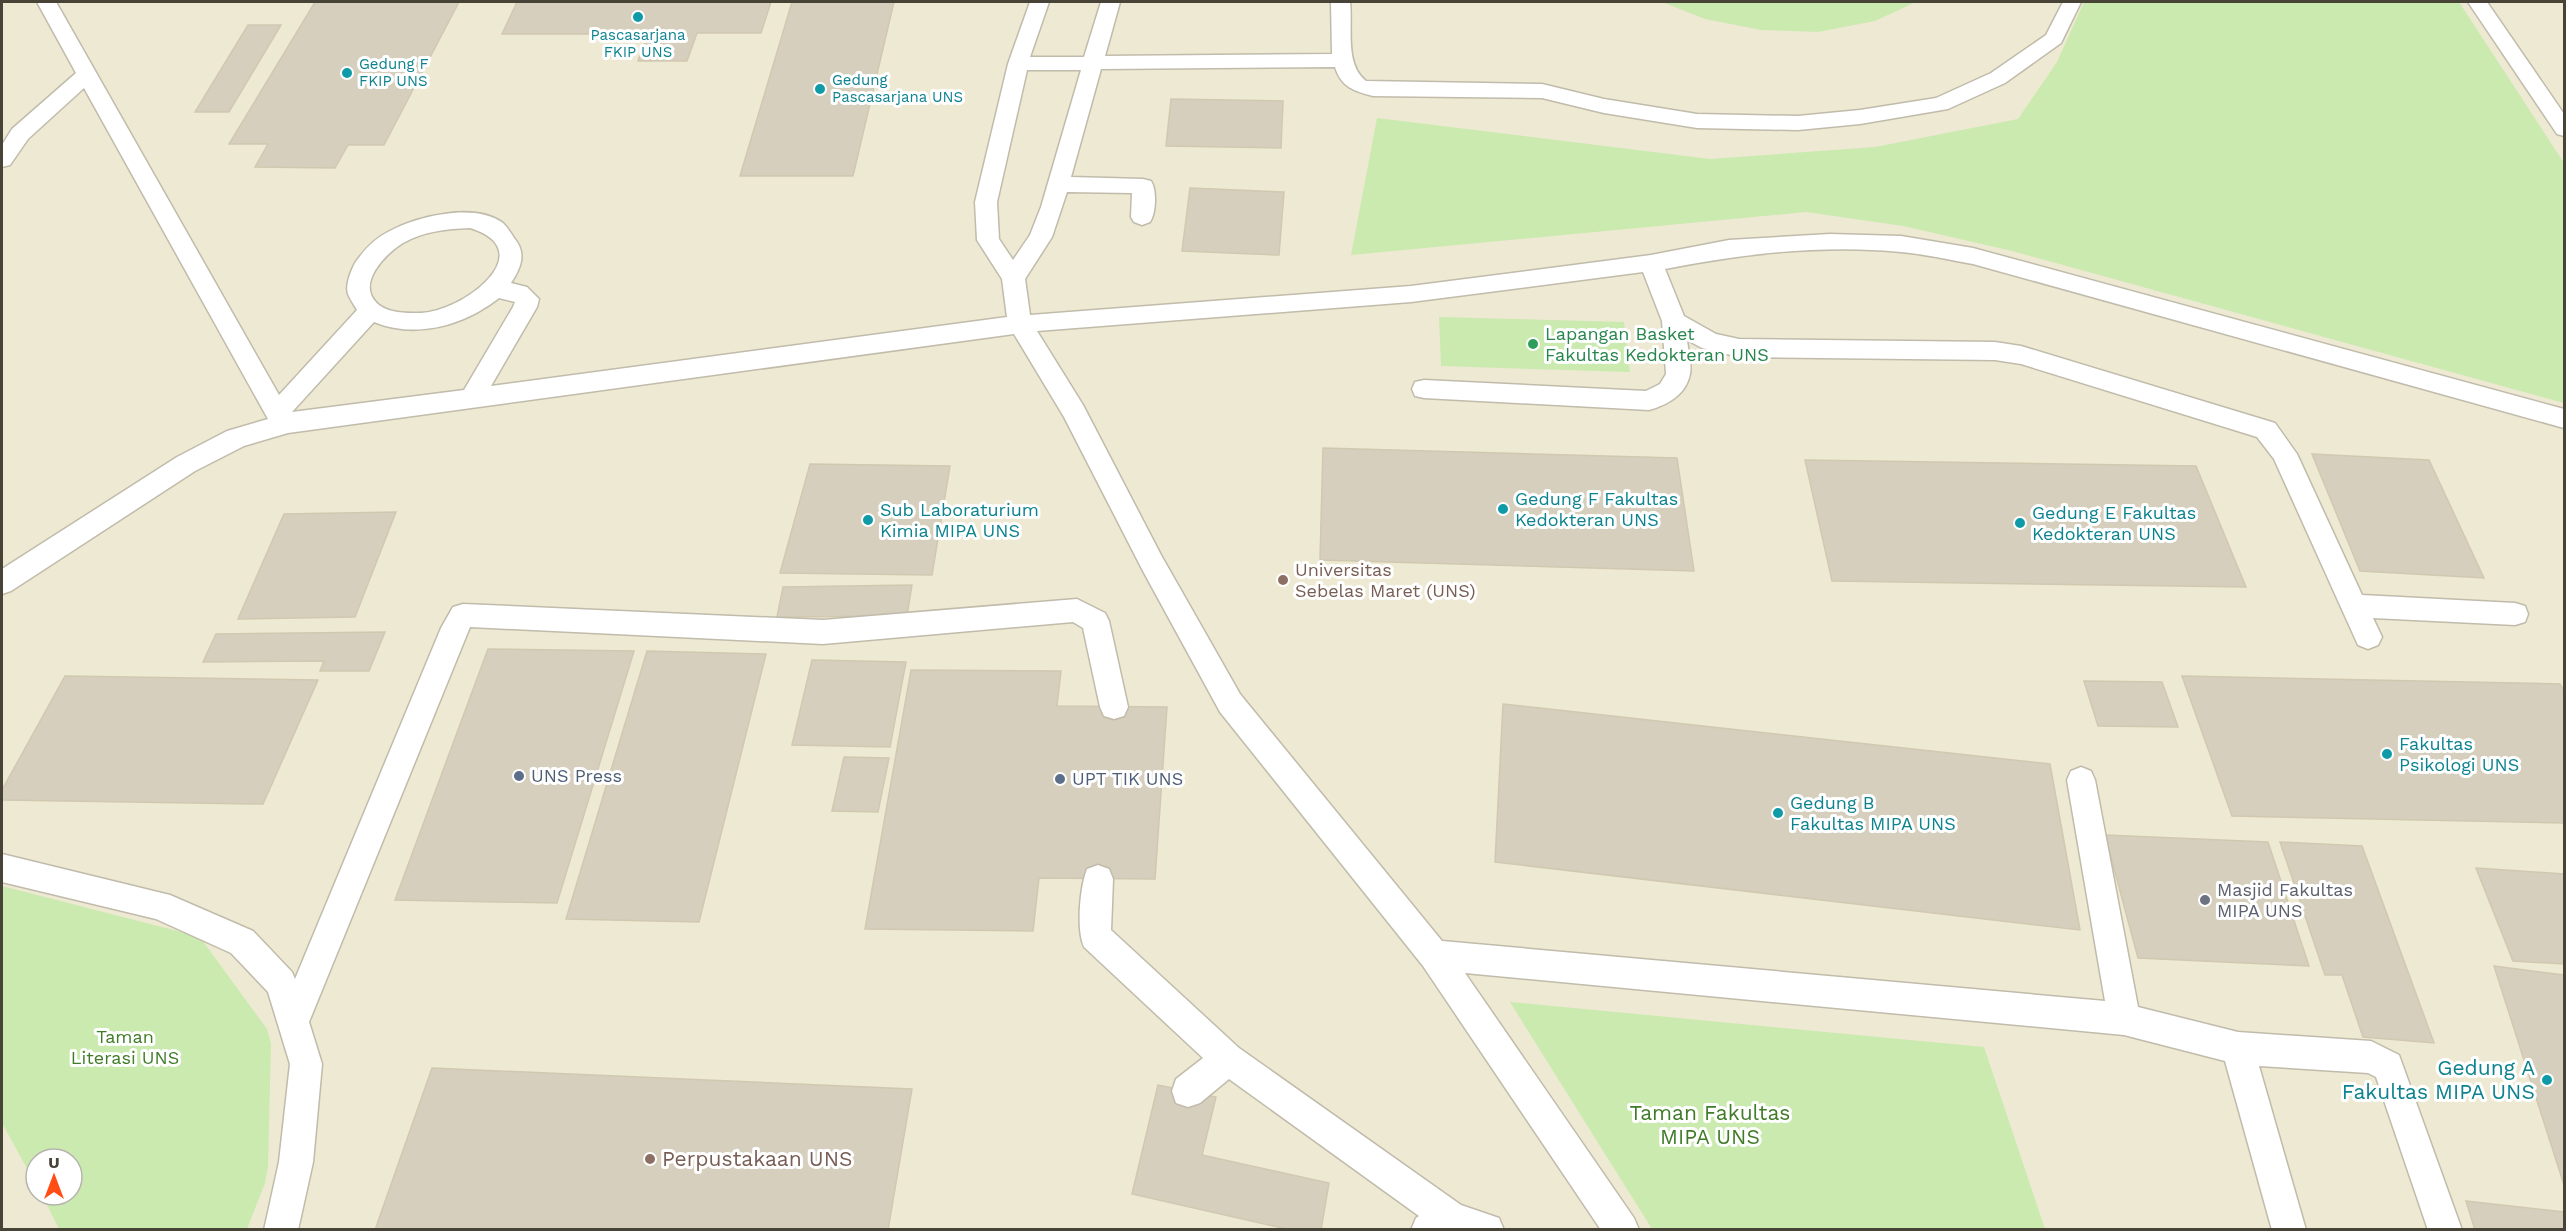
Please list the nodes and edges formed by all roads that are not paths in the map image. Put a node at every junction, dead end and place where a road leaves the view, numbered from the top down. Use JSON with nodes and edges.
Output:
{"nodes":[{"id":1,"x":46,"y":2,"type":"edge"},
{"id":2,"x":1039,"y":2,"type":"edge"},
{"id":3,"x":1110,"y":2,"type":"edge"},
{"id":4,"x":1341,"y":2,"type":"edge"},
{"id":5,"x":2072,"y":2,"type":"edge"},
{"id":6,"x":2477,"y":2,"type":"edge"},
{"id":7,"x":1342,"y":60,"type":"junction"},
{"id":8,"x":1090,"y":63,"type":"junction"},
{"id":9,"x":1018,"y":64,"type":"junction"},
{"id":10,"x":87,"y":74,"type":"junction"},
{"id":11,"x":2565,"y":129,"type":"edge"},
{"id":12,"x":2,"y":160,"type":"edge"},
{"id":13,"x":1058,"y":184,"type":"junction"},
{"id":14,"x":1142,"y":217,"type":"dead end"},
{"id":15,"x":1650,"y":263,"type":"junction"},
{"id":16,"x":1013,"y":278,"type":"junction"},
{"id":17,"x":496,"y":289,"type":"junction"},
{"id":18,"x":370,"y":311,"type":"junction"},
{"id":19,"x":1674,"y":321,"type":"junction"},
{"id":20,"x":1020,"y":324,"type":"junction"},
{"id":21,"x":1424,"y":389,"type":"dead end"},
{"id":22,"x":472,"y":398,"type":"junction"},
{"id":23,"x":283,"y":418,"type":"junction"},
{"id":24,"x":2565,"y":418,"type":"edge"},
{"id":25,"x":2,"y":583,"type":"edge"},
{"id":26,"x":2353,"y":606,"type":"junction"},
{"id":27,"x":2515,"y":614,"type":"dead end"},
{"id":28,"x":2368,"y":637,"type":"dead end"},
{"id":29,"x":1113,"y":707,"type":"dead end"},
{"id":30,"x":2081,"y":780,"type":"dead end"},
{"id":31,"x":2,"y":868,"type":"edge"},
{"id":32,"x":1098,"y":879,"type":"dead end"},
{"id":33,"x":1434,"y":955,"type":"junction"},
{"id":34,"x":2124,"y":1019,"type":"junction"},
{"id":35,"x":294,"y":1020,"type":"junction"},
{"id":36,"x":2238,"y":1048,"type":"junction"},
{"id":37,"x":1228,"y":1059,"type":"junction"},
{"id":38,"x":1188,"y":1091,"type":"dead end"},
{"id":39,"x":1440,"y":1224,"type":"edge"},
{"id":40,"x":281,"y":1230,"type":"edge"},
{"id":41,"x":1487,"y":1230,"type":"edge"},
{"id":42,"x":1622,"y":1230,"type":"edge"},
{"id":43,"x":2289,"y":1230,"type":"edge"},
{"id":44,"x":2445,"y":1230,"type":"edge"}],
"edges":[{"from":1,"to":10,"type":"lane"},
{"from":2,"to":9,"type":"lane"},
{"from":3,"to":8,"type":"lane"},
{"from":4,"to":7,"type":"lane"},
{"from":5,"to":7,"type":"lane"},
{"from":6,"to":11,"type":"lane"},
{"from":7,"to":8,"type":"lane"},
{"from":8,"to":9,"type":"lane"},
{"from":8,"to":13,"type":"lane"},
{"from":9,"to":16,"type":"lane"},
{"from":10,"to":12,"type":"lane"},
{"from":10,"to":23,"type":"lane"},
{"from":13,"to":14,"type":"lane"},
{"from":13,"to":16,"type":"lane"},
{"from":15,"to":19,"type":"lane"},
{"from":15,"to":20,"type":"lane"},
{"from":15,"to":24,"type":"lane"},
{"from":16,"to":20,"type":"lane"},
{"from":17,"to":18,"type":"lane"},
{"from":17,"to":18,"type":"lane"},
{"from":17,"to":22,"type":"lane"},
{"from":18,"to":23,"type":"lane"},
{"from":19,"to":21,"type":"lane"},
{"from":19,"to":26,"type":"lane"},
{"from":20,"to":22,"type":"lane"},
{"from":20,"to":33,"type":"lane"},
{"from":22,"to":23,"type":"lane"},
{"from":23,"to":25,"type":"lane"},
{"from":26,"to":27,"type":"lane"},
{"from":26,"to":28,"type":"lane"},
{"from":29,"to":35,"type":"lane"},
{"from":30,"to":34,"type":"lane"},
{"from":31,"to":35,"type":"lane"},
{"from":32,"to":37,"type":"lane"},
{"from":33,"to":34,"type":"lane"},
{"from":33,"to":42,"type":"lane"},
{"from":34,"to":36,"type":"lane"},
{"from":35,"to":40,"type":"lane"},
{"from":36,"to":43,"type":"lane"},
{"from":36,"to":44,"type":"lane"},
{"from":37,"to":38,"type":"lane"},
{"from":37,"to":39,"type":"lane"},
{"from":39,"to":41,"type":"lane"}]}
